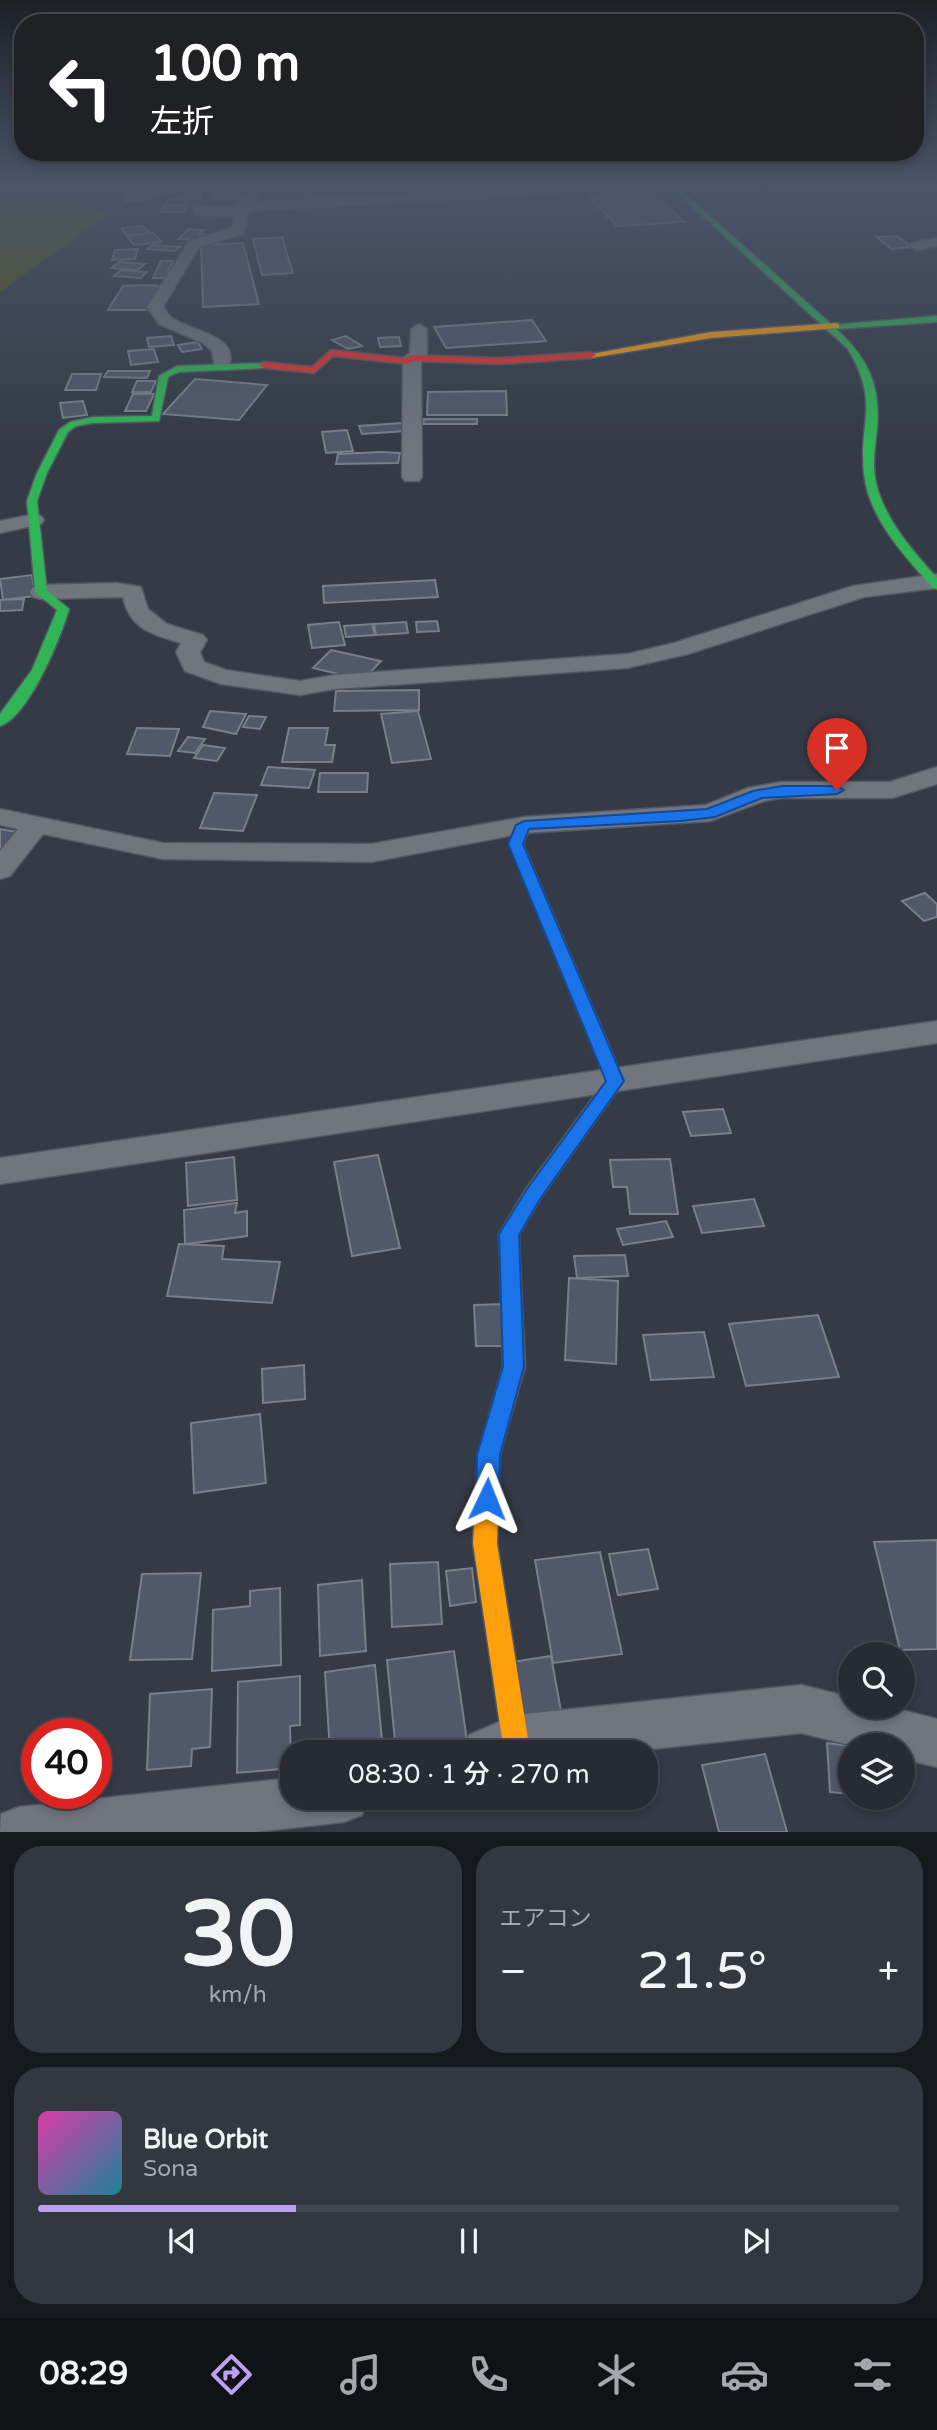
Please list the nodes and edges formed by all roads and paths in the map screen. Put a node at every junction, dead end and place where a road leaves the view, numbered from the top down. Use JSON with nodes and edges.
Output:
{"nodes":[{"id":1,"x":175,"y":274,"type":"edge"},
{"id":2,"x":773,"y":274,"type":"edge"},
{"id":3,"x":937,"y":318,"type":"edge"},
{"id":4,"x":831,"y":326,"type":"junction"},
{"id":5,"x":419,"y":329,"type":"dead end"},
{"id":6,"x":415,"y":358,"type":"junction"},
{"id":7,"x":221,"y":366,"type":"junction"},
{"id":8,"x":412,"y":477,"type":"dead end"},
{"id":9,"x":34,"y":520,"type":"junction"},
{"id":10,"x":0,"y":527,"type":"edge"},
{"id":11,"x":936,"y":582,"type":"edge"},
{"id":12,"x":41,"y":592,"type":"junction"},
{"id":13,"x":0,"y":722,"type":"edge"},
{"id":14,"x":937,"y":775,"type":"edge"},
{"id":15,"x":0,"y":817,"type":"edge"},
{"id":16,"x":37,"y":823,"type":"junction"},
{"id":17,"x":524,"y":825,"type":"junction"},
{"id":18,"x":0,"y":870,"type":"edge"},
{"id":19,"x":937,"y":1032,"type":"edge"},
{"id":20,"x":615,"y":1081,"type":"junction"},
{"id":21,"x":0,"y":1171,"type":"edge"},
{"id":22,"x":501,"y":1740,"type":"edge"},
{"id":23,"x":543,"y":1740,"type":"edge"},
{"id":24,"x":937,"y":1743,"type":"edge"},
{"id":25,"x":280,"y":1804,"type":"edge"},
{"id":26,"x":19,"y":1832,"type":"edge"}],
"edges":[{"from":1,"to":7,"type":"street"},
{"from":2,"to":4,"type":"street"},
{"from":3,"to":4,"type":"street"},
{"from":4,"to":6,"type":"street"},
{"from":4,"to":11,"type":"street"},
{"from":5,"to":6,"type":"street"},
{"from":6,"to":7,"type":"street"},
{"from":6,"to":8,"type":"street"},
{"from":7,"to":9,"type":"street"},
{"from":9,"to":10,"type":"street"},
{"from":9,"to":12,"type":"street"},
{"from":11,"to":12,"type":"street"},
{"from":12,"to":13,"type":"street"},
{"from":14,"to":17,"type":"street"},
{"from":15,"to":16,"type":"street"},
{"from":16,"to":17,"type":"street"},
{"from":16,"to":18,"type":"street"},
{"from":17,"to":20,"type":"street"},
{"from":19,"to":20,"type":"street"},
{"from":20,"to":21,"type":"street"},
{"from":20,"to":22,"type":"street"},
{"from":23,"to":24,"type":"street"},
{"from":25,"to":26,"type":"street"}]}
